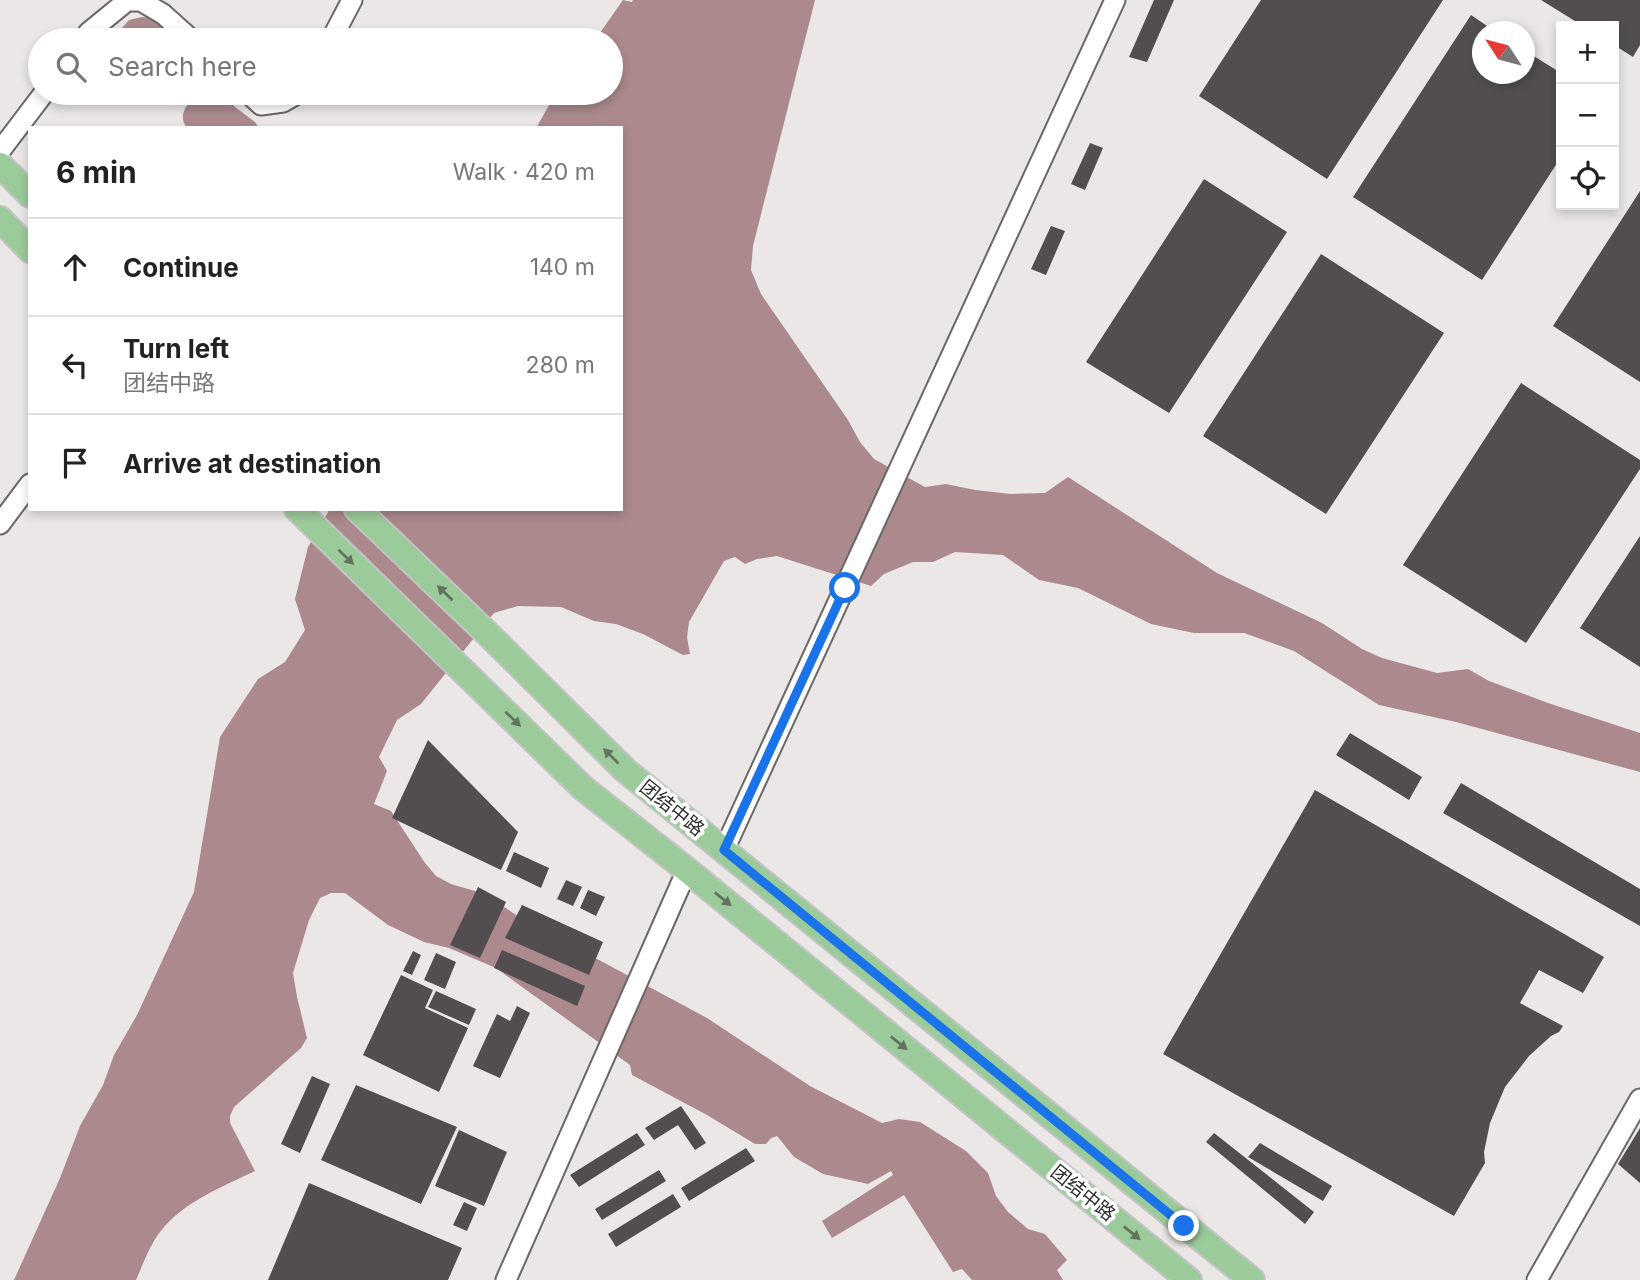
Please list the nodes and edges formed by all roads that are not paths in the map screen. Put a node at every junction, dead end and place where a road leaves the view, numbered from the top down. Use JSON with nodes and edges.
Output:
{"nodes":[{"id":1,"x":352,"y":0,"type":"edge"},
{"id":2,"x":1115,"y":0,"type":"edge"},
{"id":3,"x":94,"y":28,"type":"edge"},
{"id":4,"x":178,"y":28,"type":"edge"},
{"id":5,"x":337,"y":28,"type":"edge"},
{"id":6,"x":35,"y":105,"type":"edge"},
{"id":7,"x":0,"y":151,"type":"edge"},
{"id":8,"x":0,"y":165,"type":"edge"},
{"id":9,"x":28,"y":193,"type":"edge"},
{"id":10,"x":0,"y":219,"type":"edge"},
{"id":11,"x":28,"y":248,"type":"edge"},
{"id":12,"x":28,"y":487,"type":"edge"},
{"id":13,"x":299,"y":511,"type":"edge"},
{"id":14,"x":358,"y":511,"type":"edge"},
{"id":15,"x":0,"y":524,"type":"edge"},
{"id":16,"x":724,"y":850,"type":"junction"},
{"id":17,"x":687,"y":870,"type":"junction"},
{"id":18,"x":1640,"y":1099,"type":"edge"},
{"id":19,"x":506,"y":1280,"type":"edge"},
{"id":20,"x":1189,"y":1280,"type":"edge"},
{"id":21,"x":1252,"y":1280,"type":"edge"},
{"id":22,"x":1537,"y":1280,"type":"edge"}],
"edges":[{"from":1,"to":5,"type":"street"},
{"from":2,"to":16,"type":"street"},
{"from":3,"to":4,"type":"street"},
{"from":6,"to":7,"type":"street"},
{"from":8,"to":9,"type":"main road"},
{"from":10,"to":11,"type":"main road"},
{"from":12,"to":15,"type":"street"},
{"from":13,"to":17,"type":"main road","name":"团结中路","one_way":true},
{"from":16,"to":14,"type":"main road","name":"团结中路","one_way":true},
{"from":16,"to":21,"type":"main road","name":"团结中路"},
{"from":17,"to":19,"type":"street"},
{"from":17,"to":20,"type":"main road","name":"团结中路","one_way":true},
{"from":18,"to":22,"type":"street"}]}
